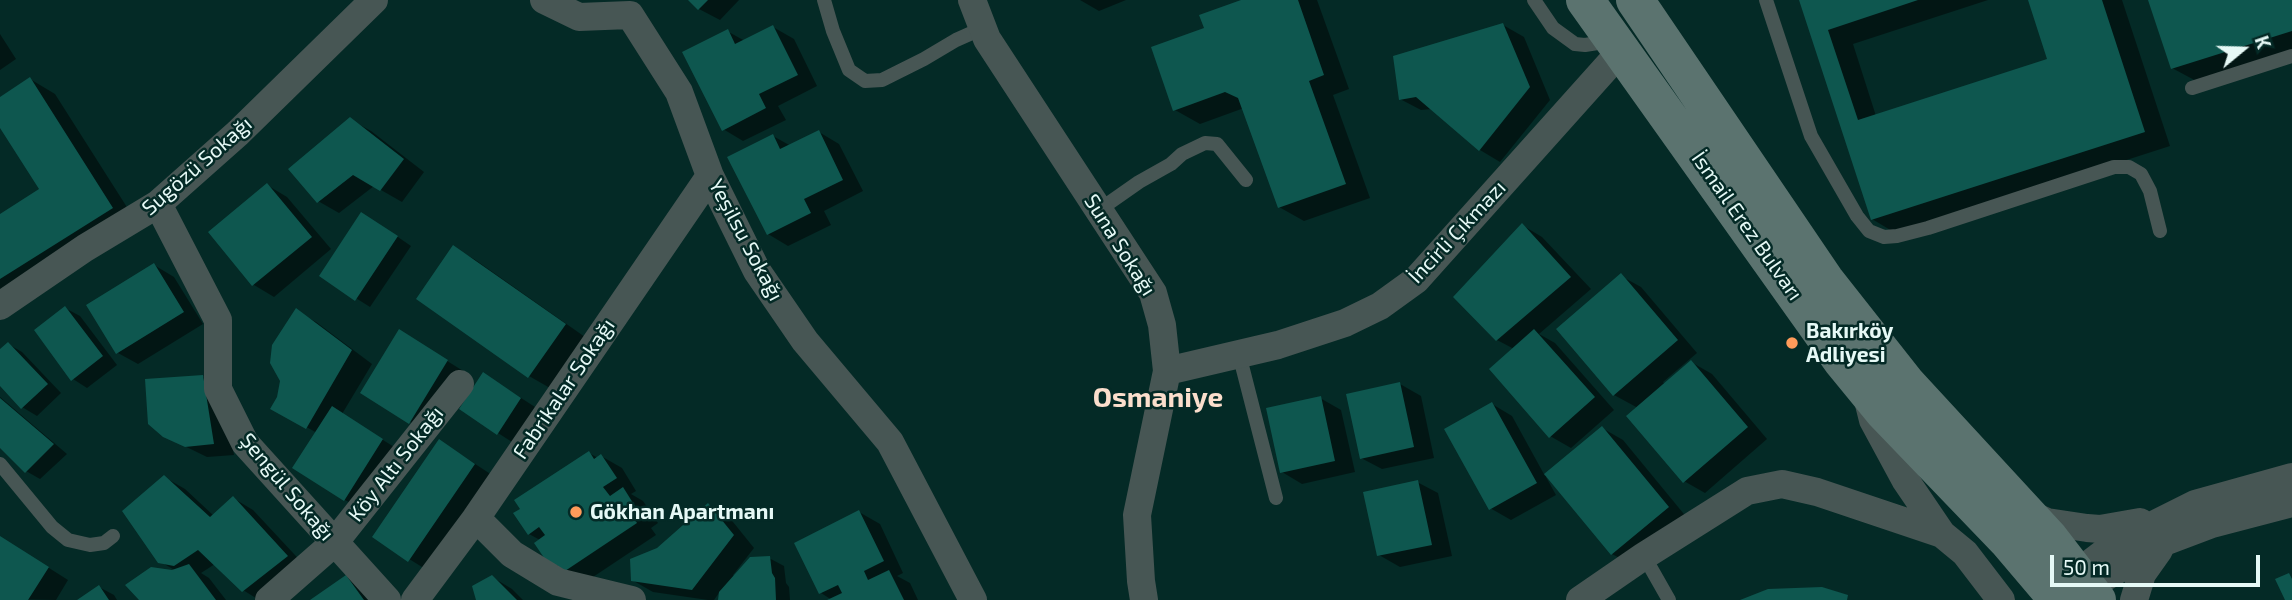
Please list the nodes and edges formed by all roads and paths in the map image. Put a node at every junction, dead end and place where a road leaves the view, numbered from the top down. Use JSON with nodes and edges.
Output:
{"nodes":[{"id":1,"x":374,"y":0,"type":"edge"},
{"id":2,"x":544,"y":0,"type":"edge"},
{"id":3,"x":824,"y":0,"type":"edge"},
{"id":4,"x":972,"y":0,"type":"edge"},
{"id":5,"x":1534,"y":0,"type":"edge"},
{"id":6,"x":1585,"y":0,"type":"edge"},
{"id":7,"x":1635,"y":0,"type":"edge"},
{"id":8,"x":1766,"y":0,"type":"edge"},
{"id":9,"x":633,"y":7,"type":"edge"},
{"id":10,"x":983,"y":28,"type":"junction"},
{"id":11,"x":1618,"y":45,"type":"junction"},
{"id":12,"x":2292,"y":56,"type":"edge"},
{"id":13,"x":2192,"y":88,"type":"dead end"},
{"id":14,"x":710,"y":176,"type":"junction"},
{"id":15,"x":1245,"y":180,"type":"dead end"},
{"id":16,"x":158,"y":204,"type":"junction"},
{"id":17,"x":1099,"y":210,"type":"junction"},
{"id":18,"x":2161,"y":231,"type":"dead end"},
{"id":19,"x":0,"y":306,"type":"edge"},
{"id":20,"x":1239,"y":354,"type":"junction"},
{"id":21,"x":1167,"y":370,"type":"junction"},
{"id":22,"x":460,"y":384,"type":"dead end"},
{"id":23,"x":1864,"y":388,"type":"junction"},
{"id":24,"x":0,"y":464,"type":"edge"},
{"id":25,"x":2292,"y":477,"type":"edge"},
{"id":26,"x":1276,"y":498,"type":"dead end"},
{"id":27,"x":2292,"y":503,"type":"edge"},
{"id":28,"x":2180,"y":510,"type":"junction"},
{"id":29,"x":2027,"y":513,"type":"junction"},
{"id":30,"x":476,"y":519,"type":"junction"},
{"id":31,"x":1942,"y":534,"type":"junction"},
{"id":32,"x":113,"y":537,"type":"dead end"},
{"id":33,"x":2168,"y":541,"type":"junction"},
{"id":34,"x":334,"y":543,"type":"junction"},
{"id":35,"x":1644,"y":556,"type":"junction"},
{"id":36,"x":2077,"y":597,"type":"edge"},
{"id":37,"x":269,"y":600,"type":"edge"},
{"id":38,"x":387,"y":600,"type":"edge"},
{"id":39,"x":415,"y":600,"type":"edge"},
{"id":40,"x":632,"y":600,"type":"edge"},
{"id":41,"x":973,"y":600,"type":"edge"},
{"id":42,"x":1144,"y":600,"type":"edge"},
{"id":43,"x":1580,"y":600,"type":"edge"},
{"id":44,"x":1670,"y":600,"type":"edge"},
{"id":45,"x":2001,"y":600,"type":"edge"},
{"id":46,"x":2134,"y":600,"type":"edge"}],
"edges":[{"from":1,"to":16,"type":"street","name":"Sugözü Sokağı"},
{"from":2,"to":9,"type":"street","name":"Yeşilsu Sokağı"},
{"from":3,"to":10,"type":"lane"},
{"from":4,"to":10,"type":"street","name":"Suna Sokağı"},
{"from":5,"to":11,"type":"lane"},
{"from":6,"to":11,"type":"street","name":"İsmail Erez Bulvarı"},
{"from":7,"to":29,"type":"street","name":"İsmail Erez Bulvarı"},
{"from":8,"to":18,"type":"lane"},
{"from":9,"to":14,"type":"street","name":"Yeşilsu Sokağı"},
{"from":10,"to":17,"type":"street","name":"Suna Sokağı"},
{"from":11,"to":20,"type":"street","name":"İncirli Çıkmazı"},
{"from":11,"to":23,"type":"street","name":"İsmail Erez Bulvarı"},
{"from":12,"to":13,"type":"lane"},
{"from":14,"to":30,"type":"street","name":"Fabrikalar Sokağı"},
{"from":14,"to":41,"type":"street","name":"Yeşilsu Sokağı"},
{"from":15,"to":17,"type":"lane"},
{"from":16,"to":19,"type":"street","name":"Sugözü Sokağı"},
{"from":16,"to":34,"type":"street","name":"Şengül Sokağı"},
{"from":17,"to":21,"type":"street","name":"Suna Sokağı"},
{"from":20,"to":21,"type":"street","name":"İncirli Çıkmazı"},
{"from":20,"to":26,"type":"lane"},
{"from":21,"to":42,"type":"street","name":"Suna Sokağı"},
{"from":22,"to":34,"type":"street","name":"Köy Altı Sokağı"},
{"from":23,"to":31,"type":"street"},
{"from":23,"to":36,"type":"street","name":"İsmail Erez Bulvarı"},
{"from":24,"to":32,"type":"lane"},
{"from":25,"to":28,"type":"street"},
{"from":27,"to":33,"type":"street"},
{"from":28,"to":29,"type":"street"},
{"from":28,"to":36,"type":"street"},
{"from":29,"to":36,"type":"street","name":"İsmail Erez Bulvarı"},
{"from":30,"to":39,"type":"street","name":"Fabrikalar Sokağı"},
{"from":30,"to":40,"type":"street"},
{"from":31,"to":35,"type":"street"},
{"from":31,"to":45,"type":"street"},
{"from":33,"to":36,"type":"street"},
{"from":33,"to":46,"type":"street"},
{"from":34,"to":37,"type":"street","name":"Köy Altı Sokağı"},
{"from":34,"to":38,"type":"street","name":"Şengül Sokağı"},
{"from":35,"to":43,"type":"street"},
{"from":35,"to":44,"type":"lane"}]}
